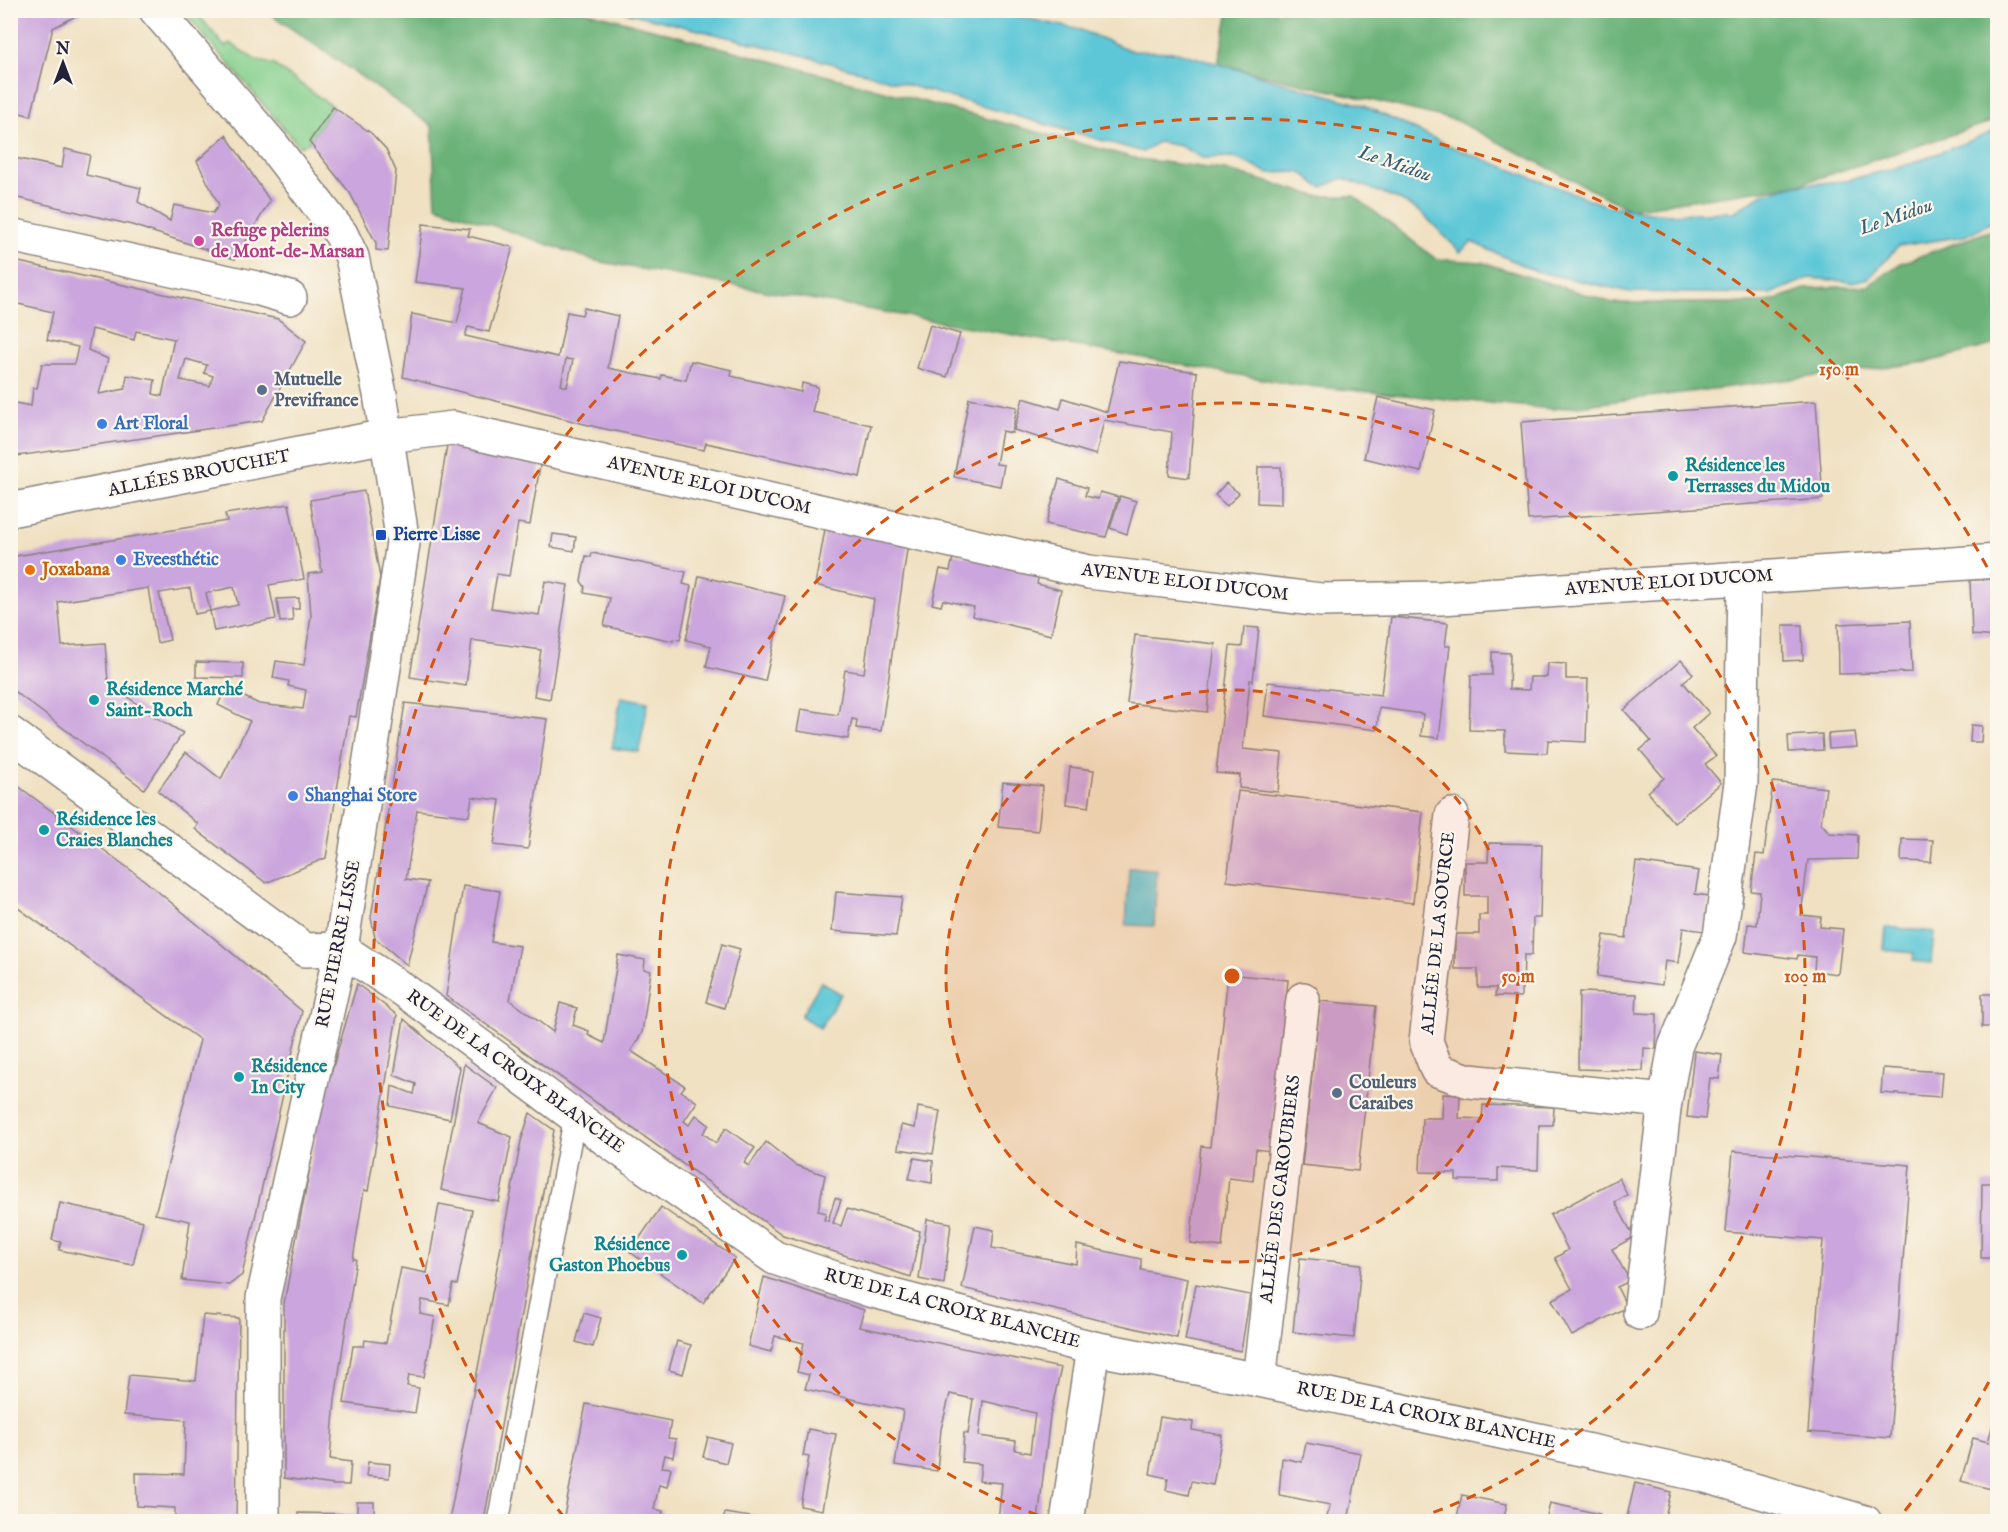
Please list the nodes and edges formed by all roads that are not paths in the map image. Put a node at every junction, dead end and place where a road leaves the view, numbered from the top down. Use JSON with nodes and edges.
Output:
{"nodes":[{"id":1,"x":156,"y":10,"type":"edge"},
{"id":2,"x":10,"y":235,"type":"edge"},
{"id":3,"x":290,"y":298,"type":"dead end"},
{"id":4,"x":386,"y":436,"type":"junction"},
{"id":5,"x":10,"y":510,"type":"edge"},
{"id":6,"x":1998,"y":561,"type":"edge"},
{"id":7,"x":1744,"y":579,"type":"junction"},
{"id":8,"x":10,"y":734,"type":"edge"},
{"id":9,"x":1452,"y":815,"type":"dead end"},
{"id":10,"x":341,"y":949,"type":"junction"},
{"id":11,"x":1303,"y":999,"type":"dead end"},
{"id":12,"x":1665,"y":1101,"type":"junction"},
{"id":13,"x":575,"y":1116,"type":"junction"},
{"id":14,"x":1640,"y":1313,"type":"dead end"},
{"id":15,"x":1093,"y":1348,"type":"junction"},
{"id":16,"x":1259,"y":1380,"type":"junction"},
{"id":17,"x":263,"y":1521,"type":"edge"},
{"id":18,"x":498,"y":1521,"type":"edge"},
{"id":19,"x":1067,"y":1521,"type":"edge"},
{"id":20,"x":1865,"y":1521,"type":"edge"}],
"edges":[{"from":1,"to":4,"type":"street","name":"RUE PIERRE LISSE"},
{"from":2,"to":3,"type":"street"},
{"from":4,"to":5,"type":"street","name":"ALLÉES BROUCHET"},
{"from":4,"to":7,"type":"street","name":"AVENUE ELOI DUCOM"},
{"from":4,"to":10,"type":"street","name":"RUE PIERRE LISSE"},
{"from":6,"to":7,"type":"street","name":"AVENUE ELOI DUCOM"},
{"from":7,"to":12,"type":"street"},
{"from":8,"to":10,"type":"street"},
{"from":9,"to":12,"type":"street","name":"ALLÉE DE LA SOURCE"},
{"from":10,"to":13,"type":"street","name":"RUE DE LA CROIX BLANCHE"},
{"from":10,"to":17,"type":"street","name":"RUE PIERRE LISSE"},
{"from":11,"to":16,"type":"street","name":"ALLÉE DES CAROUBIERS"},
{"from":12,"to":14,"type":"street"},
{"from":13,"to":15,"type":"street","name":"RUE DE LA CROIX BLANCHE"},
{"from":13,"to":18,"type":"lane"},
{"from":15,"to":16,"type":"street","name":"RUE DE LA CROIX BLANCHE"},
{"from":15,"to":19,"type":"street"},
{"from":16,"to":20,"type":"street","name":"RUE DE LA CROIX BLANCHE"}]}
